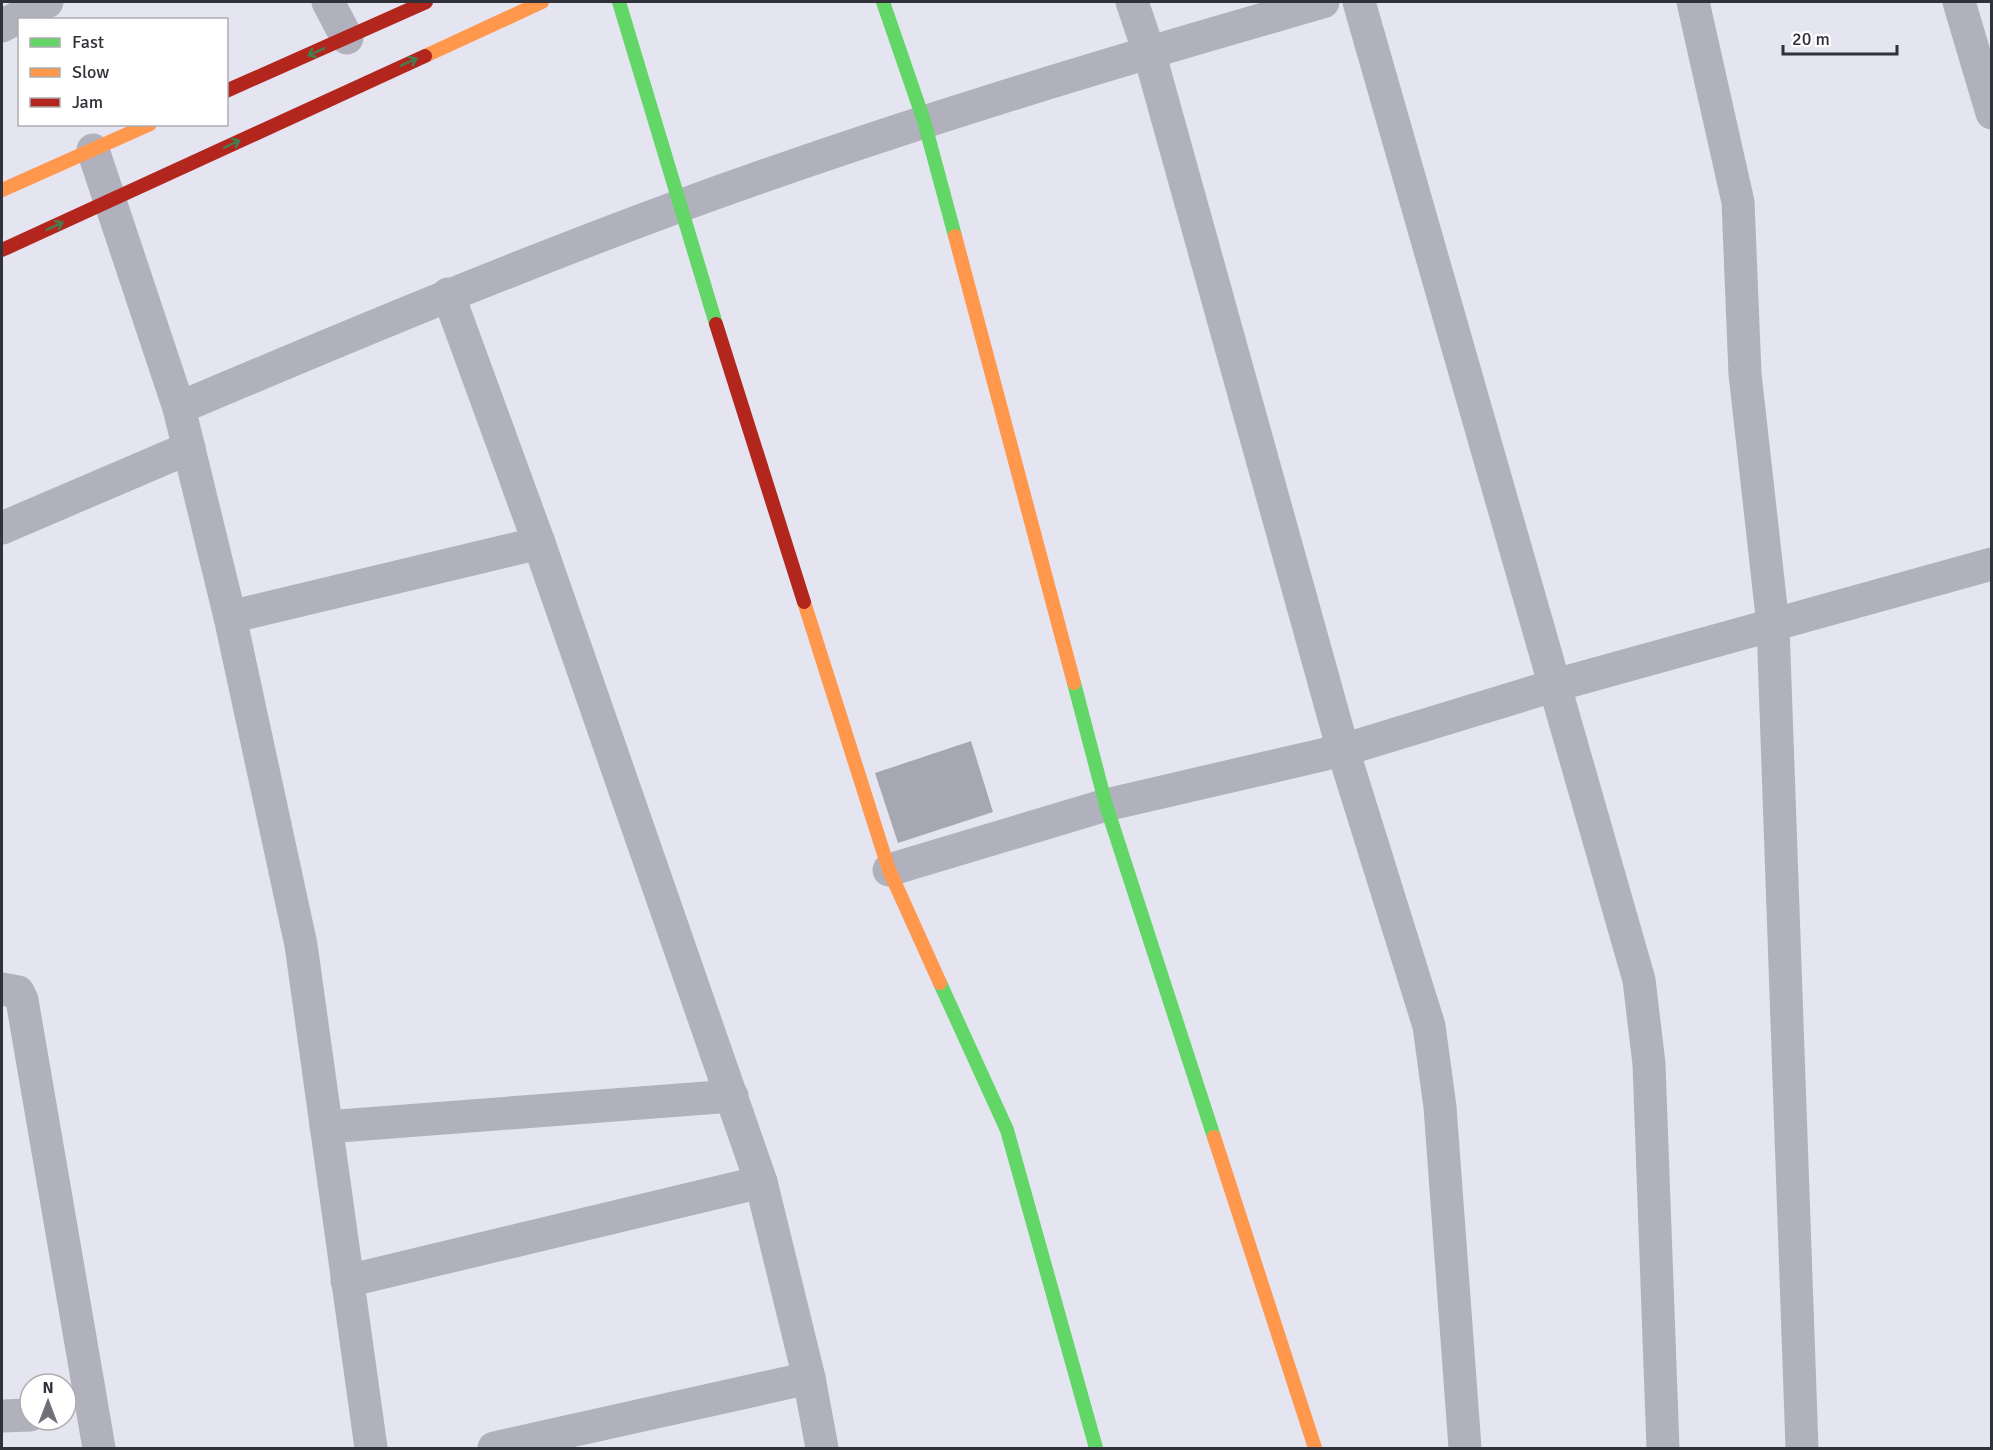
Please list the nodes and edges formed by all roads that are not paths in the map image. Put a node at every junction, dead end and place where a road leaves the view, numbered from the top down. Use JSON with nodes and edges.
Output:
{"nodes":[{"id":1,"x":47,"y":2,"type":"edge"},
{"id":2,"x":328,"y":2,"type":"edge"},
{"id":3,"x":426,"y":2,"type":"edge"},
{"id":4,"x":542,"y":2,"type":"edge"},
{"id":5,"x":619,"y":2,"type":"edge"},
{"id":6,"x":883,"y":2,"type":"edge"},
{"id":7,"x":1132,"y":2,"type":"edge"},
{"id":8,"x":1323,"y":2,"type":"edge"},
{"id":9,"x":1359,"y":2,"type":"edge"},
{"id":10,"x":1694,"y":2,"type":"edge"},
{"id":11,"x":1959,"y":2,"type":"edge"},
{"id":12,"x":2,"y":26,"type":"edge"},
{"id":13,"x":347,"y":38,"type":"junction"},
{"id":14,"x":1149,"y":52,"type":"junction"},
{"id":15,"x":228,"y":90,"type":"edge"},
{"id":16,"x":1992,"y":113,"type":"edge"},
{"id":17,"x":924,"y":121,"type":"junction"},
{"id":18,"x":146,"y":126,"type":"edge"},
{"id":19,"x":93,"y":150,"type":"junction"},
{"id":20,"x":2,"y":190,"type":"edge"},
{"id":21,"x":112,"y":201,"type":"junction"},
{"id":22,"x":679,"y":206,"type":"junction"},
{"id":23,"x":2,"y":250,"type":"edge"},
{"id":24,"x":448,"y":294,"type":"junction"},
{"id":25,"x":179,"y":408,"type":"junction"},
{"id":26,"x":189,"y":448,"type":"junction"},
{"id":27,"x":2,"y":528,"type":"edge"},
{"id":28,"x":539,"y":543,"type":"junction"},
{"id":29,"x":1992,"y":564,"type":"edge"},
{"id":30,"x":230,"y":617,"type":"junction"},
{"id":31,"x":1773,"y":625,"type":"junction"},
{"id":32,"x":1556,"y":685,"type":"junction"},
{"id":33,"x":1343,"y":750,"type":"junction"},
{"id":34,"x":1106,"y":805,"type":"junction"},
{"id":35,"x":889,"y":870,"type":"junction"},
{"id":36,"x":2,"y":989,"type":"edge"},
{"id":37,"x":732,"y":1096,"type":"junction"},
{"id":38,"x":326,"y":1127,"type":"junction"},
{"id":39,"x":761,"y":1182,"type":"junction"},
{"id":40,"x":347,"y":1281,"type":"junction"},
{"id":41,"x":809,"y":1378,"type":"junction"},
{"id":42,"x":79,"y":1412,"type":"edge"},
{"id":43,"x":18,"y":1415,"type":"edge"},
{"id":44,"x":2,"y":1416,"type":"edge"},
{"id":45,"x":99,"y":1449,"type":"edge"},
{"id":46,"x":371,"y":1449,"type":"edge"},
{"id":47,"x":494,"y":1449,"type":"edge"},
{"id":48,"x":822,"y":1449,"type":"edge"},
{"id":49,"x":1096,"y":1449,"type":"edge"},
{"id":50,"x":1315,"y":1449,"type":"edge"},
{"id":51,"x":1465,"y":1449,"type":"edge"},
{"id":52,"x":1663,"y":1449,"type":"edge"},
{"id":53,"x":1802,"y":1449,"type":"edge"}],
"edges":[{"from":1,"to":12,"type":"street"},
{"from":2,"to":13,"type":"street"},
{"from":3,"to":13,"type":"street"},
{"from":21,"to":4,"type":"street","one_way":true},
{"from":5,"to":22,"type":"street"},
{"from":6,"to":17,"type":"street"},
{"from":7,"to":14,"type":"street"},
{"from":8,"to":14,"type":"street"},
{"from":9,"to":32,"type":"street"},
{"from":10,"to":31,"type":"street"},
{"from":11,"to":16,"type":"street"},
{"from":13,"to":15,"type":"street","one_way":true},
{"from":14,"to":17,"type":"street"},
{"from":14,"to":33,"type":"street"},
{"from":17,"to":22,"type":"street"},
{"from":17,"to":34,"type":"street"},
{"from":18,"to":19,"type":"street"},
{"from":19,"to":20,"type":"street"},
{"from":19,"to":21,"type":"street"},
{"from":23,"to":21,"type":"street","one_way":true},
{"from":21,"to":25,"type":"street"},
{"from":22,"to":24,"type":"street"},
{"from":22,"to":35,"type":"street"},
{"from":24,"to":25,"type":"street"},
{"from":24,"to":28,"type":"street"},
{"from":25,"to":26,"type":"street"},
{"from":26,"to":27,"type":"street"},
{"from":26,"to":30,"type":"street"},
{"from":28,"to":30,"type":"street"},
{"from":28,"to":37,"type":"street"},
{"from":29,"to":31,"type":"street"},
{"from":30,"to":38,"type":"street"},
{"from":31,"to":32,"type":"street"},
{"from":31,"to":53,"type":"street"},
{"from":32,"to":33,"type":"street"},
{"from":32,"to":52,"type":"street"},
{"from":33,"to":34,"type":"street"},
{"from":33,"to":51,"type":"street"},
{"from":34,"to":35,"type":"street"},
{"from":34,"to":50,"type":"street"},
{"from":35,"to":49,"type":"street"},
{"from":36,"to":42,"type":"street"},
{"from":37,"to":38,"type":"street"},
{"from":37,"to":39,"type":"street"},
{"from":38,"to":40,"type":"street"},
{"from":39,"to":40,"type":"street"},
{"from":39,"to":41,"type":"street"},
{"from":40,"to":46,"type":"street"},
{"from":41,"to":47,"type":"street"},
{"from":41,"to":48,"type":"street"},
{"from":42,"to":45,"type":"street"},
{"from":43,"to":44,"type":"street"}]}
